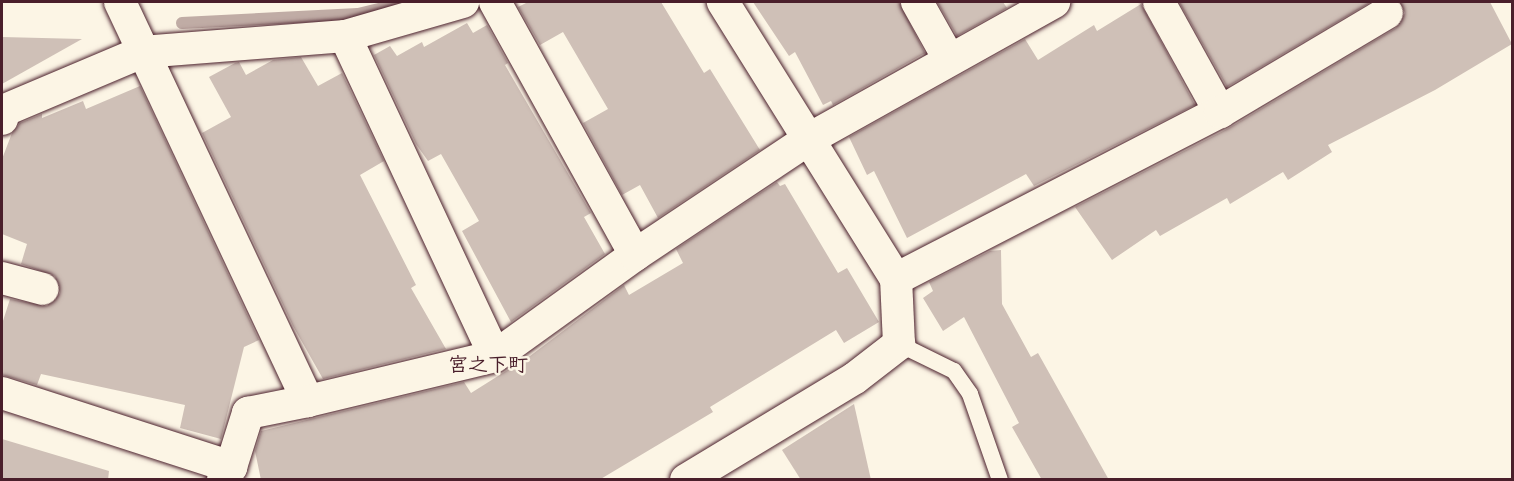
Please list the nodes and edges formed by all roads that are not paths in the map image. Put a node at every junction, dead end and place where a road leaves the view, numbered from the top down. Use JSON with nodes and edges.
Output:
{"nodes":[{"id":1,"x":120,"y":2,"type":"edge"},
{"id":2,"x":463,"y":2,"type":"edge"},
{"id":3,"x":495,"y":2,"type":"edge"},
{"id":4,"x":723,"y":2,"type":"edge"},
{"id":5,"x":917,"y":2,"type":"edge"},
{"id":6,"x":1054,"y":2,"type":"edge"},
{"id":7,"x":1159,"y":2,"type":"edge"},
{"id":8,"x":1387,"y":13,"type":"dead end"},
{"id":9,"x":345,"y":36,"type":"junction"},
{"id":10,"x":142,"y":52,"type":"junction"},
{"id":11,"x":949,"y":59,"type":"junction"},
{"id":12,"x":1221,"y":112,"type":"junction"},
{"id":13,"x":2,"y":119,"type":"edge"},
{"id":14,"x":809,"y":139,"type":"junction"},
{"id":15,"x":635,"y":255,"type":"junction"},
{"id":16,"x":2,"y":278,"type":"edge"},
{"id":17,"x":896,"y":279,"type":"junction"},
{"id":18,"x":44,"y":289,"type":"dead end"},
{"id":19,"x":899,"y":344,"type":"junction"},
{"id":20,"x":495,"y":356,"type":"junction"},
{"id":21,"x":2,"y":393,"type":"edge"},
{"id":22,"x":308,"y":401,"type":"junction"},
{"id":23,"x":227,"y":473,"type":"edge"},
{"id":24,"x":686,"y":480,"type":"edge"},
{"id":25,"x":1000,"y":480,"type":"edge"}],
"edges":[{"from":1,"to":10,"type":"street"},
{"from":2,"to":9,"type":"street"},
{"from":3,"to":15,"type":"street"},
{"from":4,"to":14,"type":"street"},
{"from":5,"to":11,"type":"street"},
{"from":6,"to":11,"type":"street"},
{"from":7,"to":12,"type":"street"},
{"from":8,"to":12,"type":"street"},
{"from":9,"to":10,"type":"street"},
{"from":9,"to":20,"type":"street"},
{"from":10,"to":13,"type":"street"},
{"from":10,"to":22,"type":"street"},
{"from":11,"to":14,"type":"street"},
{"from":12,"to":17,"type":"street"},
{"from":14,"to":15,"type":"street"},
{"from":14,"to":17,"type":"street"},
{"from":15,"to":20,"type":"street"},
{"from":16,"to":18,"type":"street"},
{"from":17,"to":19,"type":"street"},
{"from":19,"to":24,"type":"street"},
{"from":19,"to":25,"type":"lane"},
{"from":20,"to":22,"type":"street"},
{"from":21,"to":23,"type":"street"},
{"from":22,"to":23,"type":"street"}]}
